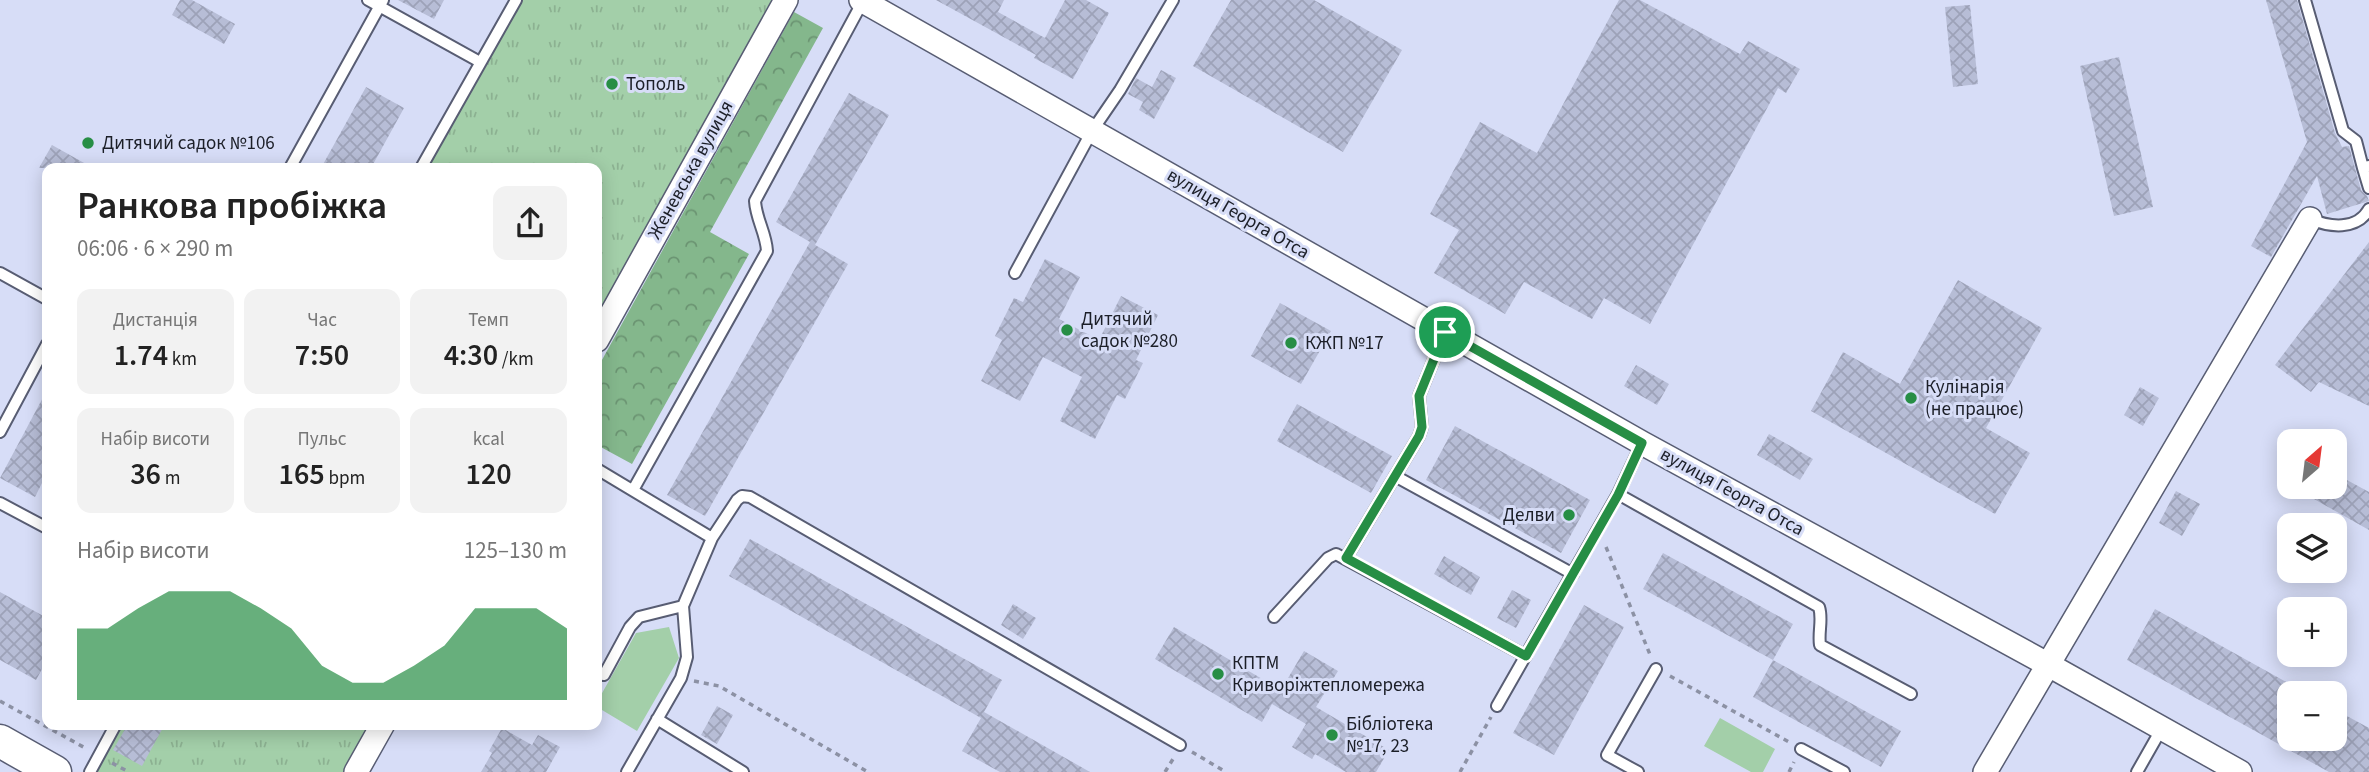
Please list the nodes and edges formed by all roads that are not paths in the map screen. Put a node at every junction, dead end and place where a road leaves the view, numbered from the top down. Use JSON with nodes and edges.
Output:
{"nodes":[{"id":1,"x":368,"y":0,"type":"edge"},
{"id":2,"x":516,"y":0,"type":"edge"},
{"id":3,"x":786,"y":0,"type":"edge"},
{"id":4,"x":1172,"y":0,"type":"edge"},
{"id":5,"x":2305,"y":0,"type":"edge"},
{"id":6,"x":862,"y":1,"type":"edge"},
{"id":7,"x":381,"y":3,"type":"edge"},
{"id":8,"x":480,"y":62,"type":"junction"},
{"id":9,"x":1092,"y":131,"type":"junction"},
{"id":10,"x":293,"y":163,"type":"edge"},
{"id":11,"x":424,"y":163,"type":"edge"},
{"id":12,"x":2366,"y":167,"type":"edge"},
{"id":13,"x":2369,"y":188,"type":"edge"},
{"id":14,"x":2369,"y":209,"type":"edge"},
{"id":15,"x":2310,"y":219,"type":"joint"},
{"id":16,"x":1015,"y":272,"type":"dead end"},
{"id":17,"x":0,"y":273,"type":"edge"},
{"id":18,"x":42,"y":296,"type":"edge"},
{"id":19,"x":602,"y":331,"type":"edge"},
{"id":20,"x":1445,"y":332,"type":"junction"},
{"id":21,"x":42,"y":353,"type":"edge"},
{"id":22,"x":0,"y":432,"type":"edge"},
{"id":23,"x":1642,"y":443,"type":"junction"},
{"id":24,"x":602,"y":472,"type":"edge"},
{"id":25,"x":1395,"y":477,"type":"junction"},
{"id":26,"x":632,"y":491,"type":"junction"},
{"id":27,"x":1618,"y":495,"type":"junction"},
{"id":28,"x":0,"y":503,"type":"edge"},
{"id":29,"x":42,"y":525,"type":"edge"},
{"id":30,"x":712,"y":538,"type":"junction"},
{"id":31,"x":1346,"y":558,"type":"junction"},
{"id":32,"x":1573,"y":574,"type":"junction"},
{"id":33,"x":683,"y":606,"type":"junction"},
{"id":34,"x":1274,"y":617,"type":"dead end"},
{"id":35,"x":1526,"y":656,"type":"junction"},
{"id":36,"x":2047,"y":664,"type":"junction"},
{"id":37,"x":1656,"y":668,"type":"road end"},
{"id":38,"x":604,"y":675,"type":"dead end"},
{"id":39,"x":1911,"y":694,"type":"dead end"},
{"id":40,"x":1497,"y":706,"type":"road end"},
{"id":41,"x":657,"y":719,"type":"junction"},
{"id":42,"x":2162,"y":728,"type":"junction"},
{"id":43,"x":113,"y":730,"type":"edge"},
{"id":44,"x":380,"y":730,"type":"edge"},
{"id":45,"x":0,"y":741,"type":"edge"},
{"id":46,"x":1180,"y":745,"type":"road end"},
{"id":47,"x":1801,"y":749,"type":"road end"},
{"id":48,"x":55,"y":772,"type":"edge"},
{"id":49,"x":90,"y":772,"type":"edge"},
{"id":50,"x":356,"y":772,"type":"edge"},
{"id":51,"x":627,"y":772,"type":"edge"},
{"id":52,"x":743,"y":772,"type":"edge"},
{"id":53,"x":1638,"y":772,"type":"edge"},
{"id":54,"x":1844,"y":772,"type":"edge"},
{"id":55,"x":1985,"y":772,"type":"edge"},
{"id":56,"x":2137,"y":772,"type":"edge"},
{"id":57,"x":2240,"y":772,"type":"edge"}],
"edges":[{"from":1,"to":7,"type":"lane"},
{"from":2,"to":8,"type":"lane"},
{"from":3,"to":19,"type":"street","name":"Женевська вулиця"},
{"from":4,"to":9,"type":"lane"},
{"from":5,"to":12,"type":"lane"},
{"from":6,"to":9,"type":"street","name":"вулиця Георга Отса"},
{"from":6,"to":26,"type":"lane"},
{"from":7,"to":8,"type":"lane"},
{"from":7,"to":10,"type":"lane"},
{"from":8,"to":11,"type":"lane"},
{"from":9,"to":16,"type":"lane"},
{"from":9,"to":20,"type":"street","name":"вулиця Георга Отса"},
{"from":12,"to":13,"type":"lane"},
{"from":14,"to":15,"type":"lane"},
{"from":15,"to":36,"type":"street"},
{"from":17,"to":18,"type":"lane"},
{"from":20,"to":23,"type":"street","name":"вулиця Георга Отса"},
{"from":20,"to":25,"type":"lane"},
{"from":21,"to":22,"type":"lane"},
{"from":23,"to":27,"type":"lane"},
{"from":23,"to":36,"type":"street","name":"вулиця Георга Отса"},
{"from":24,"to":26,"type":"lane"},
{"from":25,"to":31,"type":"lane"},
{"from":25,"to":32,"type":"lane"},
{"from":26,"to":30,"type":"lane"},
{"from":27,"to":32,"type":"lane"},
{"from":27,"to":39,"type":"lane"},
{"from":28,"to":29,"type":"lane"},
{"from":30,"to":33,"type":"lane"},
{"from":30,"to":46,"type":"lane"},
{"from":31,"to":34,"type":"lane"},
{"from":31,"to":35,"type":"lane"},
{"from":32,"to":35,"type":"lane"},
{"from":33,"to":38,"type":"lane"},
{"from":33,"to":41,"type":"lane"},
{"from":35,"to":40,"type":"lane"},
{"from":36,"to":42,"type":"street","name":"вулиця Георга Отса"},
{"from":36,"to":55,"type":"street"},
{"from":37,"to":53,"type":"lane"},
{"from":41,"to":51,"type":"lane"},
{"from":41,"to":52,"type":"lane"},
{"from":42,"to":56,"type":"lane"},
{"from":42,"to":57,"type":"street","name":"вулиця Георга Отса"},
{"from":43,"to":49,"type":"lane"},
{"from":44,"to":50,"type":"street"},
{"from":45,"to":48,"type":"main road"},
{"from":47,"to":54,"type":"lane"}]}
